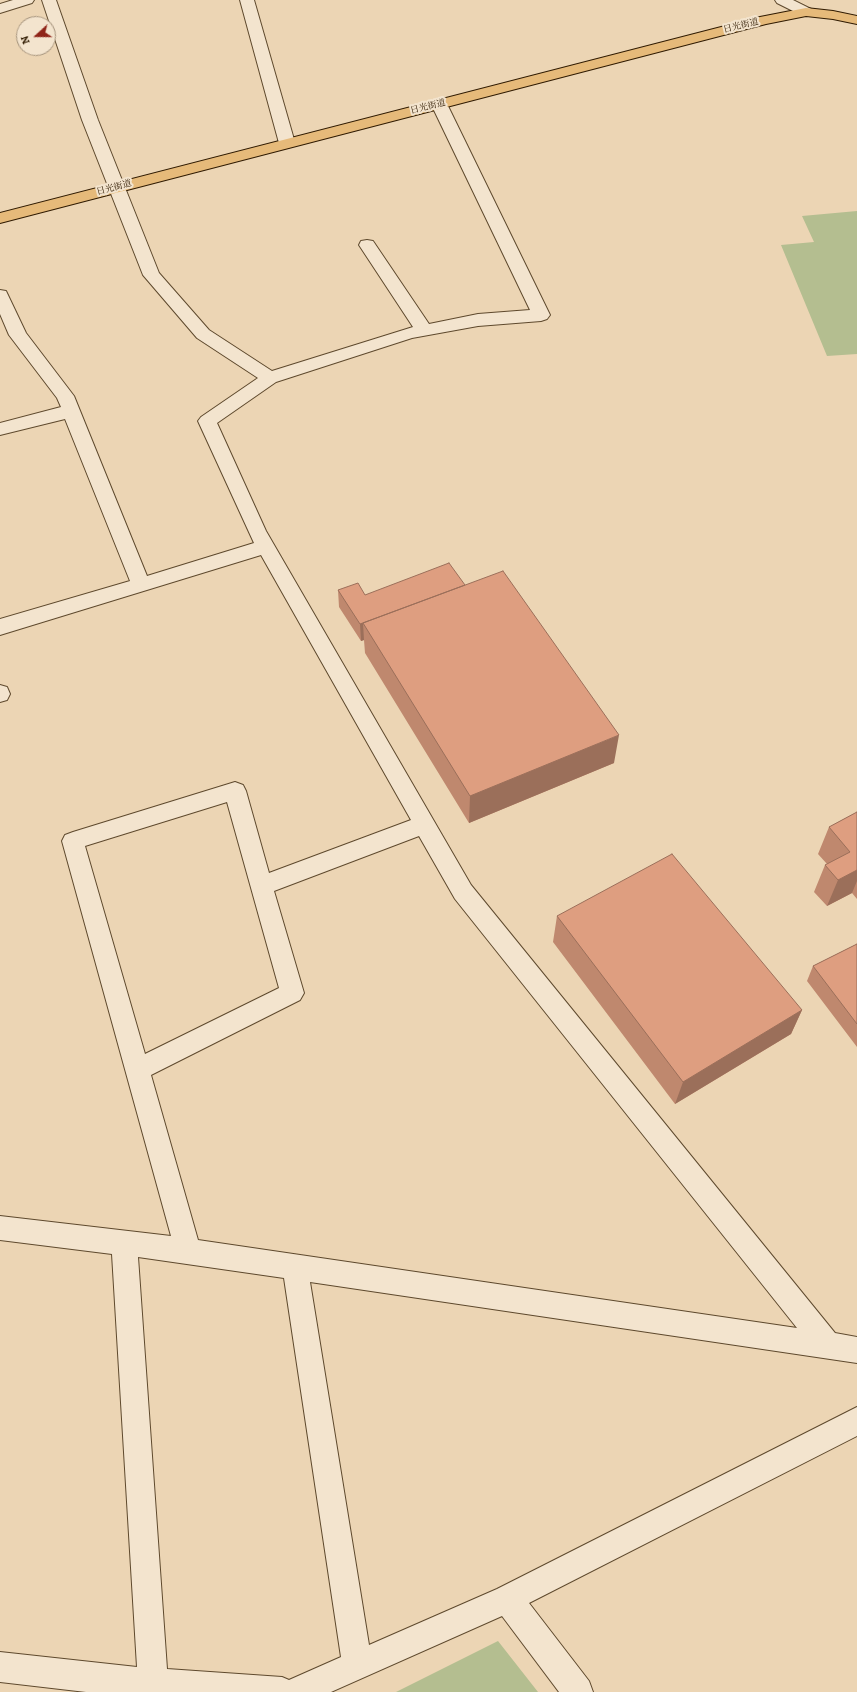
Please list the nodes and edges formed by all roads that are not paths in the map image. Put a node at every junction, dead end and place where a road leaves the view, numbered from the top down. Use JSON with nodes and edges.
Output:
{"nodes":[{"id":1,"x":27,"y":0,"type":"edge"},
{"id":2,"x":49,"y":0,"type":"edge"},
{"id":3,"x":247,"y":0,"type":"edge"},
{"id":4,"x":782,"y":0,"type":"edge"},
{"id":5,"x":0,"y":9,"type":"edge"},
{"id":6,"x":806,"y":12,"type":"junction"},
{"id":7,"x":857,"y":20,"type":"edge"},
{"id":8,"x":439,"y":104,"type":"junction"},
{"id":9,"x":287,"y":143,"type":"junction"},
{"id":10,"x":116,"y":187,"type":"junction"},
{"id":11,"x":0,"y":218,"type":"edge"},
{"id":12,"x":367,"y":245,"type":"dead end"},
{"id":13,"x":0,"y":295,"type":"edge"},
{"id":14,"x":424,"y":330,"type":"junction"},
{"id":15,"x":270,"y":378,"type":"junction"},
{"id":16,"x":71,"y":411,"type":"junction"},
{"id":17,"x":0,"y":429,"type":"edge"},
{"id":18,"x":266,"y":547,"type":"junction"},
{"id":19,"x":141,"y":585,"type":"junction"},
{"id":20,"x":0,"y":627,"type":"edge"},
{"id":21,"x":425,"y":824,"type":"junction"},
{"id":22,"x":262,"y":886,"type":"junction"},
{"id":23,"x":137,"y":1070,"type":"junction"},
{"id":24,"x":0,"y":1228,"type":"edge"},
{"id":25,"x":124,"y":1243,"type":"junction"},
{"id":26,"x":188,"y":1251,"type":"junction"},
{"id":27,"x":295,"y":1267,"type":"junction"},
{"id":28,"x":829,"y":1347,"type":"junction"},
{"id":29,"x":857,"y":1350,"type":"edge"},
{"id":30,"x":857,"y":1421,"type":"edge"},
{"id":31,"x":508,"y":1599,"type":"junction"},
{"id":32,"x":0,"y":1666,"type":"edge"},
{"id":33,"x":357,"y":1666,"type":"junction"},
{"id":34,"x":153,"y":1683,"type":"junction"},
{"id":35,"x":282,"y":1692,"type":"edge"},
{"id":36,"x":297,"y":1692,"type":"edge"},
{"id":37,"x":578,"y":1692,"type":"edge"}],
"edges":[{"from":1,"to":5,"type":"street"},
{"from":2,"to":10,"type":"street"},
{"from":3,"to":9,"type":"street"},
{"from":4,"to":6,"type":"street"},
{"from":6,"to":7,"type":"main road","name":"日光街道"},
{"from":6,"to":8,"type":"main road","name":"日光街道"},
{"from":8,"to":9,"type":"main road","name":"日光街道"},
{"from":8,"to":14,"type":"street"},
{"from":9,"to":10,"type":"main road","name":"日光街道"},
{"from":10,"to":11,"type":"main road","name":"日光街道"},
{"from":10,"to":15,"type":"street"},
{"from":12,"to":14,"type":"street"},
{"from":13,"to":16,"type":"street"},
{"from":14,"to":15,"type":"street"},
{"from":15,"to":18,"type":"street"},
{"from":16,"to":17,"type":"street"},
{"from":16,"to":19,"type":"street"},
{"from":18,"to":19,"type":"street"},
{"from":18,"to":21,"type":"street"},
{"from":19,"to":20,"type":"street"},
{"from":21,"to":22,"type":"street"},
{"from":21,"to":28,"type":"street"},
{"from":22,"to":23,"type":"street"},
{"from":22,"to":23,"type":"street"},
{"from":23,"to":26,"type":"street"},
{"from":24,"to":25,"type":"street"},
{"from":25,"to":26,"type":"street"},
{"from":25,"to":34,"type":"street"},
{"from":26,"to":27,"type":"street"},
{"from":27,"to":28,"type":"street"},
{"from":27,"to":33,"type":"street"},
{"from":28,"to":29,"type":"street"},
{"from":30,"to":31,"type":"street"},
{"from":31,"to":33,"type":"street"},
{"from":31,"to":37,"type":"street"},
{"from":32,"to":34,"type":"street"},
{"from":33,"to":36,"type":"street"},
{"from":34,"to":35,"type":"street"}]}
